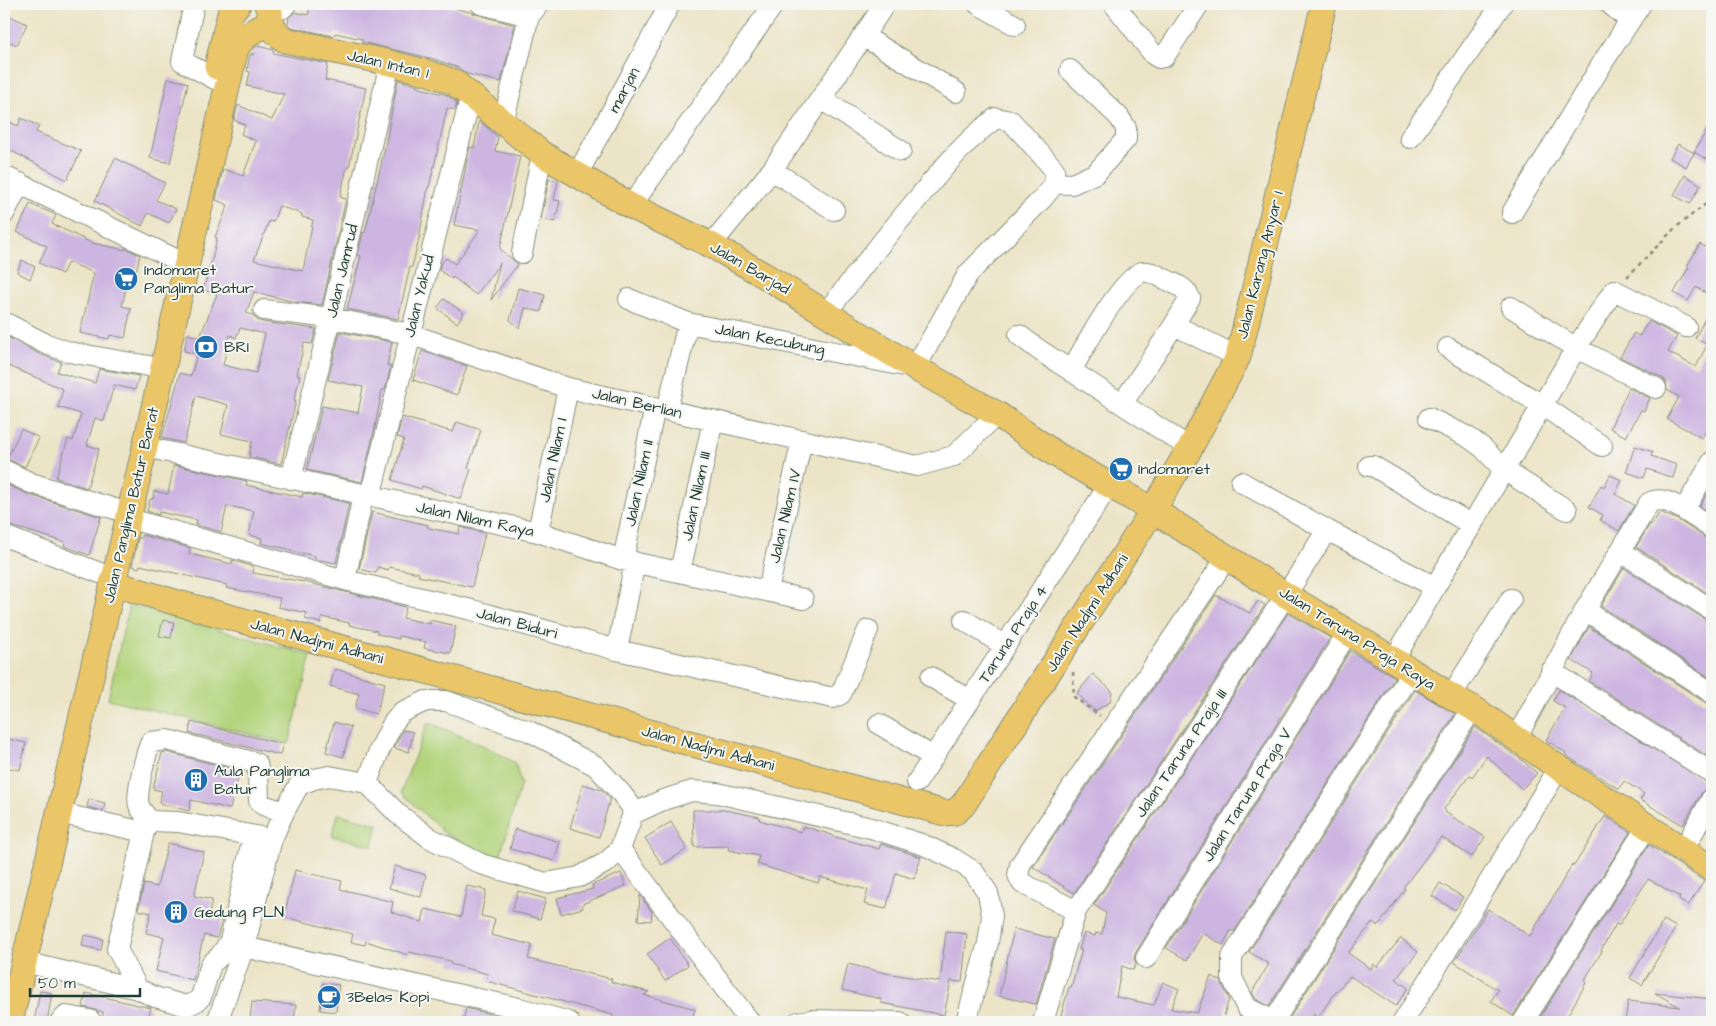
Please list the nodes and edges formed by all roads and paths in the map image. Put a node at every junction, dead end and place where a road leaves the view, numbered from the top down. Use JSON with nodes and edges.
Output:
{"nodes":[{"id":1,"x":194,"y":4,"type":"edge"},
{"id":2,"x":484,"y":4,"type":"edge"},
{"id":3,"x":670,"y":4,"type":"edge"},
{"id":4,"x":774,"y":4,"type":"edge"},
{"id":5,"x":885,"y":4,"type":"edge"},
{"id":6,"x":978,"y":4,"type":"edge"},
{"id":7,"x":1114,"y":4,"type":"edge"},
{"id":8,"x":1199,"y":4,"type":"edge"},
{"id":9,"x":1324,"y":4,"type":"edge"},
{"id":10,"x":1502,"y":4,"type":"edge"},
{"id":11,"x":1610,"y":4,"type":"edge"},
{"id":12,"x":1642,"y":4,"type":"edge"},
{"id":13,"x":231,"y":7,"type":"edge"},
{"id":14,"x":273,"y":9,"type":"edge"},
{"id":15,"x":534,"y":10,"type":"edge"},
{"id":16,"x":1630,"y":21,"type":"junction"},
{"id":17,"x":1015,"y":25,"type":"dead end"},
{"id":18,"x":864,"y":36,"type":"junction"},
{"id":19,"x":390,"y":63,"type":"junction"},
{"id":20,"x":1070,"y":70,"type":"dead end"},
{"id":21,"x":215,"y":79,"type":"junction"},
{"id":22,"x":956,"y":92,"type":"dead end"},
{"id":23,"x":471,"y":95,"type":"junction"},
{"id":24,"x":820,"y":99,"type":"junction"},
{"id":25,"x":503,"y":123,"type":"junction"},
{"id":26,"x":1410,"y":138,"type":"dead end"},
{"id":27,"x":901,"y":151,"type":"dead end"},
{"id":28,"x":542,"y":154,"type":"junction"},
{"id":29,"x":772,"y":170,"type":"junction"},
{"id":30,"x":577,"y":175,"type":"junction"},
{"id":31,"x":12,"y":179,"type":"edge"},
{"id":32,"x":1055,"y":184,"type":"junction"},
{"id":33,"x":1712,"y":199,"type":"edge"},
{"id":34,"x":631,"y":206,"type":"junction"},
{"id":35,"x":834,"y":210,"type":"dead end"},
{"id":36,"x":1512,"y":213,"type":"dead end"},
{"id":37,"x":4,"y":214,"type":"edge"},
{"id":38,"x":711,"y":245,"type":"junction"},
{"id":39,"x":522,"y":253,"type":"dead end"},
{"id":40,"x":174,"y":259,"type":"junction"},
{"id":41,"x":1614,"y":290,"type":"junction"},
{"id":42,"x":629,"y":299,"type":"dead end"},
{"id":43,"x":1511,"y":307,"type":"dead end"},
{"id":44,"x":264,"y":310,"type":"dead end"},
{"id":45,"x":825,"y":314,"type":"junction"},
{"id":46,"x":331,"y":318,"type":"junction"},
{"id":47,"x":4,"y":322,"type":"edge"},
{"id":48,"x":688,"y":323,"type":"junction"},
{"id":49,"x":1174,"y":325,"type":"junction"},
{"id":50,"x":1686,"y":327,"type":"dead end"},
{"id":51,"x":410,"y":334,"type":"junction"},
{"id":52,"x":1019,"y":335,"type":"dead end"},
{"id":53,"x":1448,"y":348,"type":"dead end"},
{"id":54,"x":1576,"y":348,"type":"junction"},
{"id":55,"x":1238,"y":357,"type":"junction"},
{"id":56,"x":149,"y":366,"type":"junction"},
{"id":57,"x":915,"y":368,"type":"junction"},
{"id":58,"x":1070,"y":371,"type":"junction"},
{"id":59,"x":568,"y":388,"type":"junction"},
{"id":60,"x":1656,"y":388,"type":"dead end"},
{"id":61,"x":1122,"y":404,"type":"junction"},
{"id":62,"x":1542,"y":405,"type":"junction"},
{"id":63,"x":661,"y":409,"type":"junction"},
{"id":64,"x":997,"y":414,"type":"junction"},
{"id":65,"x":1430,"y":418,"type":"dead end"},
{"id":66,"x":712,"y":420,"type":"junction"},
{"id":67,"x":802,"y":440,"type":"junction"},
{"id":68,"x":1602,"y":446,"type":"dead end"},
{"id":69,"x":145,"y":448,"type":"junction"},
{"id":70,"x":1190,"y":448,"type":"junction"},
{"id":71,"x":1712,"y":462,"type":"edge"},
{"id":72,"x":1369,"y":466,"type":"dead end"},
{"id":73,"x":4,"y":470,"type":"edge"},
{"id":74,"x":1504,"y":470,"type":"junction"},
{"id":75,"x":291,"y":479,"type":"junction"},
{"id":76,"x":1241,"y":482,"type":"dead end"},
{"id":77,"x":1109,"y":485,"type":"junction"},
{"id":78,"x":366,"y":496,"type":"junction"},
{"id":79,"x":1154,"y":510,"type":"junction"},
{"id":80,"x":1567,"y":510,"type":"dead end"},
{"id":81,"x":1684,"y":510,"type":"junction"},
{"id":82,"x":121,"y":513,"type":"junction"},
{"id":83,"x":1472,"y":524,"type":"junction"},
{"id":84,"x":1712,"y":528,"type":"edge"},
{"id":85,"x":1327,"y":530,"type":"junction"},
{"id":86,"x":538,"y":532,"type":"junction"},
{"id":87,"x":4,"y":536,"type":"edge"},
{"id":88,"x":1620,"y":551,"type":"junction"},
{"id":89,"x":1227,"y":557,"type":"junction"},
{"id":90,"x":629,"y":561,"type":"junction"},
{"id":91,"x":680,"y":572,"type":"junction"},
{"id":92,"x":106,"y":578,"type":"junction"},
{"id":93,"x":344,"y":580,"type":"junction"},
{"id":94,"x":1435,"y":587,"type":"junction"},
{"id":95,"x":768,"y":591,"type":"junction"},
{"id":96,"x":1286,"y":595,"type":"junction"},
{"id":97,"x":803,"y":599,"type":"dead end"},
{"id":98,"x":1511,"y":599,"type":"dead end"},
{"id":99,"x":1585,"y":610,"type":"junction"},
{"id":100,"x":1712,"y":610,"type":"edge"},
{"id":101,"x":964,"y":620,"type":"dead end"},
{"id":102,"x":868,"y":630,"type":"dead end"},
{"id":103,"x":1348,"y":632,"type":"junction"},
{"id":104,"x":1005,"y":646,"type":"junction"},
{"id":105,"x":616,"y":650,"type":"junction"},
{"id":106,"x":1404,"y":666,"type":"junction"},
{"id":107,"x":1072,"y":668,"type":"dead end"},
{"id":108,"x":1551,"y":671,"type":"junction"},
{"id":109,"x":931,"y":677,"type":"dead end"},
{"id":110,"x":1712,"y":693,"type":"edge"},
{"id":111,"x":1451,"y":696,"type":"junction"},
{"id":112,"x":970,"y":700,"type":"junction"},
{"id":113,"x":1473,"y":708,"type":"junction"},
{"id":114,"x":879,"y":724,"type":"dead end"},
{"id":115,"x":1114,"y":727,"type":"junction"},
{"id":116,"x":1516,"y":738,"type":"junction"},
{"id":117,"x":933,"y":757,"type":"junction"},
{"id":118,"x":1559,"y":768,"type":"junction"},
{"id":119,"x":1712,"y":773,"type":"edge"},
{"id":120,"x":917,"y":782,"type":"dead end"},
{"id":121,"x":367,"y":783,"type":"junction"},
{"id":122,"x":1712,"y":798,"type":"edge"},
{"id":123,"x":52,"y":811,"type":"junction"},
{"id":124,"x":284,"y":812,"type":"junction"},
{"id":125,"x":633,"y":814,"type":"junction"},
{"id":126,"x":1648,"y":825,"type":"junction"},
{"id":127,"x":147,"y":826,"type":"junction"},
{"id":128,"x":262,"y":838,"type":"junction"},
{"id":129,"x":620,"y":849,"type":"junction"},
{"id":130,"x":1684,"y":849,"type":"junction"},
{"id":131,"x":1712,"y":869,"type":"edge"},
{"id":132,"x":1076,"y":911,"type":"junction"},
{"id":133,"x":244,"y":947,"type":"junction"},
{"id":134,"x":1146,"y":958,"type":"dead end"},
{"id":135,"x":24,"y":962,"type":"junction"},
{"id":136,"x":4,"y":977,"type":"edge"},
{"id":137,"x":138,"y":988,"type":"junction"},
{"id":138,"x":520,"y":1015,"type":"edge"},
{"id":139,"x":90,"y":1020,"type":"dead end"},
{"id":140,"x":879,"y":1021,"type":"edge"},
{"id":141,"x":10,"y":1022,"type":"edge"},
{"id":142,"x":60,"y":1022,"type":"edge"},
{"id":143,"x":217,"y":1022,"type":"edge"},
{"id":144,"x":570,"y":1022,"type":"edge"},
{"id":145,"x":750,"y":1022,"type":"edge"},
{"id":146,"x":798,"y":1022,"type":"edge"},
{"id":147,"x":900,"y":1022,"type":"edge"},
{"id":148,"x":966,"y":1022,"type":"edge"},
{"id":149,"x":1043,"y":1022,"type":"edge"},
{"id":150,"x":1403,"y":1022,"type":"edge"},
{"id":151,"x":1524,"y":1022,"type":"edge"}],
"edges":[{"from":1,"to":21,"type":"street"},
{"from":2,"to":15,"type":"street"},
{"from":3,"to":30,"type":"street","name":"marjan"},
{"from":4,"to":34,"type":"street"},
{"from":5,"to":18,"type":"street"},
{"from":6,"to":17,"type":"street"},
{"from":7,"to":8,"type":"street"},
{"from":9,"to":55,"type":"main road","name":"Jalan Karang Anyar 1"},
{"from":10,"to":26,"type":"street"},
{"from":11,"to":16,"type":"street"},
{"from":12,"to":16,"type":"street"},
{"from":13,"to":21,"type":"main road","name":"Jalan Panglima Batur Barat"},
{"from":14,"to":19,"type":"main road","name":"Jalan Intan 1"},
{"from":14,"to":69,"type":"main road","name":"Jalan Panglima Batur Barat"},
{"from":15,"to":25,"type":"street"},
{"from":16,"to":36,"type":"street"},
{"from":18,"to":22,"type":"street"},
{"from":18,"to":24,"type":"street"},
{"from":19,"to":23,"type":"main road","name":"Jalan Intan 1"},
{"from":19,"to":46,"type":"street","name":"Jalan Jamrud"},
{"from":20,"to":32,"type":"street"},
{"from":21,"to":40,"type":"main road","name":"Jalan Panglima Batur Barat"},
{"from":23,"to":25,"type":"main road","name":"Jalan Intan 1"},
{"from":23,"to":51,"type":"street","name":"Jalan Yakud"},
{"from":24,"to":27,"type":"street"},
{"from":24,"to":29,"type":"street"},
{"from":25,"to":28,"type":"main road","name":"Jalan Barjad"},
{"from":28,"to":30,"type":"main road","name":"Jalan Barjad"},
{"from":28,"to":39,"type":"street"},
{"from":29,"to":35,"type":"street"},
{"from":29,"to":38,"type":"street"},
{"from":30,"to":34,"type":"main road","name":"Jalan Barjad"},
{"from":31,"to":37,"type":"street"},
{"from":31,"to":40,"type":"street"},
{"from":32,"to":45,"type":"street"},
{"from":32,"to":57,"type":"street"},
{"from":33,"to":41,"type":"path"},
{"from":34,"to":38,"type":"main road","name":"Jalan Barjad"},
{"from":38,"to":45,"type":"main road","name":"Jalan Barjad"},
{"from":40,"to":56,"type":"main road","name":"Jalan Panglima Batur Barat"},
{"from":41,"to":50,"type":"street"},
{"from":41,"to":54,"type":"street"},
{"from":42,"to":48,"type":"street","name":"Jalan Kecubung"},
{"from":43,"to":54,"type":"street"},
{"from":44,"to":46,"type":"street","name":"Jalan Berlian"},
{"from":45,"to":57,"type":"main road","name":"Jalan Barjad"},
{"from":46,"to":51,"type":"street","name":"Jalan Berlian"},
{"from":46,"to":75,"type":"street","name":"Jalan Jamrud"},
{"from":47,"to":56,"type":"street"},
{"from":48,"to":57,"type":"street","name":"Jalan Kecubung"},
{"from":48,"to":63,"type":"street","name":"Jalan Nilam II"},
{"from":49,"to":55,"type":"street"},
{"from":49,"to":58,"type":"street"},
{"from":49,"to":61,"type":"street"},
{"from":51,"to":59,"type":"street","name":"Jalan Berlian"},
{"from":51,"to":78,"type":"street","name":"Jalan Yakud"},
{"from":52,"to":58,"type":"street"},
{"from":53,"to":62,"type":"street"},
{"from":54,"to":60,"type":"street"},
{"from":54,"to":62,"type":"street"},
{"from":55,"to":70,"type":"main road","name":"Jalan Karang Anyar 1"},
{"from":56,"to":82,"type":"main road","name":"Jalan Panglima Batur Barat"},
{"from":57,"to":64,"type":"main road","name":"Jalan Barjad"},
{"from":58,"to":61,"type":"street"},
{"from":59,"to":63,"type":"street","name":"Jalan Berlian"},
{"from":59,"to":86,"type":"street","name":"Jalan Nilam I"},
{"from":61,"to":70,"type":"street"},
{"from":62,"to":68,"type":"street"},
{"from":62,"to":74,"type":"street"},
{"from":63,"to":66,"type":"street","name":"Jalan Berlian"},
{"from":63,"to":90,"type":"street","name":"Jalan Nilam II"},
{"from":64,"to":67,"type":"street","name":"Jalan Berlian"},
{"from":64,"to":77,"type":"main road","name":"Jalan Taruna Praja Raya"},
{"from":65,"to":74,"type":"street"},
{"from":66,"to":67,"type":"street","name":"Jalan Berlian"},
{"from":66,"to":91,"type":"street","name":"Jalan Nilam III"},
{"from":67,"to":95,"type":"street","name":"Jalan Nilam IV"},
{"from":69,"to":75,"type":"street","name":"Jalan Nilam Raya"},
{"from":69,"to":82,"type":"main road","name":"Jalan Panglima Batur Barat"},
{"from":70,"to":79,"type":"main road","name":"Jalan Karang Anyar 1"},
{"from":71,"to":81,"type":"street"},
{"from":72,"to":83,"type":"street"},
{"from":73,"to":82,"type":"street","name":"Jalan Biduri"},
{"from":74,"to":80,"type":"street"},
{"from":74,"to":83,"type":"street"},
{"from":75,"to":78,"type":"street","name":"Jalan Nilam Raya"},
{"from":76,"to":85,"type":"street"},
{"from":77,"to":79,"type":"main road","name":"Jalan Taruna Praja Raya"},
{"from":77,"to":104,"type":"street","name":"Taruna Praja 4"},
{"from":78,"to":86,"type":"street","name":"Jalan Nilam Raya"},
{"from":78,"to":93,"type":"street","name":"Jalan Yakud"},
{"from":79,"to":89,"type":"main road","name":"Jalan Taruna Praja Raya"},
{"from":79,"to":92,"type":"main road","name":"Jalan Nadjmi Adhani"},
{"from":81,"to":84,"type":"street"},
{"from":81,"to":88,"type":"street"},
{"from":82,"to":92,"type":"main road","name":"Jalan Panglima Batur Barat"},
{"from":82,"to":93,"type":"street","name":"Jalan Biduri"},
{"from":83,"to":94,"type":"street"},
{"from":85,"to":94,"type":"street"},
{"from":85,"to":96,"type":"street","name":"Jalan Taruna Praja III"},
{"from":86,"to":90,"type":"street","name":"Jalan Nilam Raya"},
{"from":87,"to":92,"type":"street"},
{"from":88,"to":99,"type":"street"},
{"from":88,"to":100,"type":"street"},
{"from":89,"to":96,"type":"main road","name":"Jalan Taruna Praja Raya"},
{"from":89,"to":115,"type":"street"},
{"from":90,"to":91,"type":"street","name":"Jalan Nilam Raya"},
{"from":90,"to":105,"type":"street","name":"Jalan Nilam II"},
{"from":91,"to":95,"type":"street","name":"Jalan Nilam Raya"},
{"from":92,"to":123,"type":"main road","name":"Jalan Panglima Batur Barat"},
{"from":93,"to":105,"type":"street","name":"Jalan Biduri"},
{"from":94,"to":106,"type":"street"},
{"from":95,"to":97,"type":"street","name":"Jalan Nilam Raya"},
{"from":96,"to":103,"type":"main road","name":"Jalan Taruna Praja Raya"},
{"from":96,"to":132,"type":"street","name":"Jalan Taruna Praja III"},
{"from":98,"to":111,"type":"street"},
{"from":99,"to":108,"type":"street"},
{"from":99,"to":110,"type":"street"},
{"from":101,"to":104,"type":"street"},
{"from":102,"to":105,"type":"street","name":"Jalan Biduri"},
{"from":103,"to":106,"type":"main road","name":"Jalan Taruna Praja Raya"},
{"from":103,"to":134,"type":"street","name":"Jalan Taruna Praja V"},
{"from":104,"to":112,"type":"street","name":"Taruna Praja 4"},
{"from":106,"to":111,"type":"main road","name":"Jalan Taruna Praja Raya"},
{"from":106,"to":113,"type":"street"},
{"from":107,"to":115,"type":"path"},
{"from":108,"to":116,"type":"street"},
{"from":108,"to":119,"type":"street"},
{"from":109,"to":112,"type":"street"},
{"from":111,"to":113,"type":"main road","name":"Jalan Taruna Praja Raya"},
{"from":112,"to":117,"type":"street","name":"Taruna Praja 4"},
{"from":113,"to":116,"type":"main road","name":"Jalan Taruna Praja Raya"},
{"from":114,"to":117,"type":"street"},
{"from":115,"to":132,"type":"street"},
{"from":116,"to":118,"type":"main road","name":"Jalan Taruna Praja Raya"},
{"from":117,"to":120,"type":"street","name":"Taruna Praja 4"},
{"from":118,"to":126,"type":"main road","name":"Jalan Taruna Praja Raya"},
{"from":118,"to":150,"type":"street"},
{"from":121,"to":124,"type":"street"},
{"from":121,"to":125,"type":"street"},
{"from":121,"to":129,"type":"street"},
{"from":122,"to":130,"type":"street"},
{"from":123,"to":127,"type":"street"},
{"from":123,"to":135,"type":"main road","name":"Jalan Panglima Batur Barat"},
{"from":123,"to":136,"type":"main road","name":"Jalan Panglima Batur Barat"},
{"from":124,"to":127,"type":"street"},
{"from":124,"to":128,"type":"street"},
{"from":125,"to":129,"type":"street"},
{"from":125,"to":148,"type":"street"},
{"from":126,"to":130,"type":"main road","name":"Jalan Taruna Praja Raya"},
{"from":126,"to":151,"type":"street"},
{"from":127,"to":128,"type":"street"},
{"from":127,"to":137,"type":"street"},
{"from":128,"to":133,"type":"street"},
{"from":128,"to":137,"type":"street"},
{"from":129,"to":145,"type":"street"},
{"from":130,"to":131,"type":"main road","name":"Jalan Taruna Praja Raya"},
{"from":132,"to":149,"type":"street","name":"Jalan Taruna Praja III"},
{"from":133,"to":138,"type":"street"},
{"from":133,"to":143,"type":"street"},
{"from":135,"to":137,"type":"street"},
{"from":135,"to":141,"type":"main road","name":"Jalan Panglima Batur Barat"},
{"from":138,"to":144,"type":"street"},
{"from":139,"to":142,"type":"street"},
{"from":140,"to":146,"type":"street"},
{"from":140,"to":147,"type":"street"}]}
